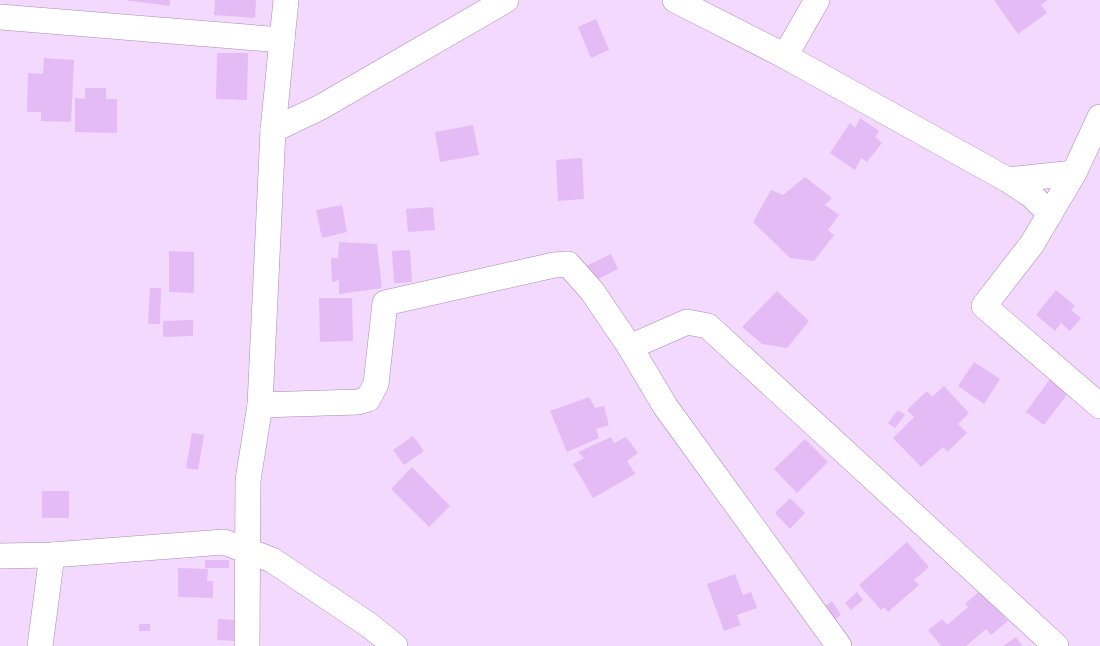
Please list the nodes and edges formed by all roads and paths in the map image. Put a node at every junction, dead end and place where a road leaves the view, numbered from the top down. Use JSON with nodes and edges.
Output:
{"nodes":[{"id":1,"x":8,"y":0,"type":"edge"},
{"id":2,"x":286,"y":0,"type":"edge"},
{"id":3,"x":506,"y":0,"type":"edge"},
{"id":4,"x":675,"y":0,"type":"edge"},
{"id":5,"x":817,"y":0,"type":"edge"},
{"id":6,"x":0,"y":12,"type":"edge"},
{"id":7,"x":0,"y":17,"type":"edge"},
{"id":8,"x":282,"y":40,"type":"junction"},
{"id":9,"x":785,"y":56,"type":"junction"},
{"id":10,"x":1100,"y":117,"type":"edge"},
{"id":11,"x":273,"y":130,"type":"junction"},
{"id":12,"x":1074,"y":173,"type":"junction"},
{"id":13,"x":1008,"y":180,"type":"junction"},
{"id":14,"x":1050,"y":214,"type":"junction"},
{"id":15,"x":630,"y":347,"type":"junction"},
{"id":16,"x":260,"y":405,"type":"junction"},
{"id":17,"x":1100,"y":406,"type":"edge"},
{"id":18,"x":246,"y":549,"type":"junction"},
{"id":19,"x":52,"y":555,"type":"junction"},
{"id":20,"x":0,"y":556,"type":"edge"},
{"id":21,"x":40,"y":646,"type":"edge"},
{"id":22,"x":247,"y":646,"type":"edge"},
{"id":23,"x":395,"y":646,"type":"edge"},
{"id":24,"x":839,"y":646,"type":"edge"},
{"id":25,"x":1056,"y":646,"type":"edge"}],
"edges":[{"from":1,"to":6,"type":"street"},
{"from":2,"to":8,"type":"street"},
{"from":3,"to":11,"type":"street"},
{"from":4,"to":9,"type":"street"},
{"from":5,"to":9,"type":"street"},
{"from":7,"to":8,"type":"street"},
{"from":8,"to":11,"type":"street"},
{"from":9,"to":13,"type":"street"},
{"from":10,"to":12,"type":"street"},
{"from":11,"to":16,"type":"street"},
{"from":12,"to":13,"type":"street"},
{"from":12,"to":14,"type":"street"},
{"from":13,"to":14,"type":"street"},
{"from":14,"to":17,"type":"street"},
{"from":15,"to":16,"type":"street"},
{"from":15,"to":24,"type":"street"},
{"from":15,"to":25,"type":"street"},
{"from":16,"to":18,"type":"street"},
{"from":18,"to":19,"type":"street"},
{"from":18,"to":22,"type":"street"},
{"from":18,"to":23,"type":"street"},
{"from":19,"to":20,"type":"street"},
{"from":19,"to":21,"type":"street"}]}
